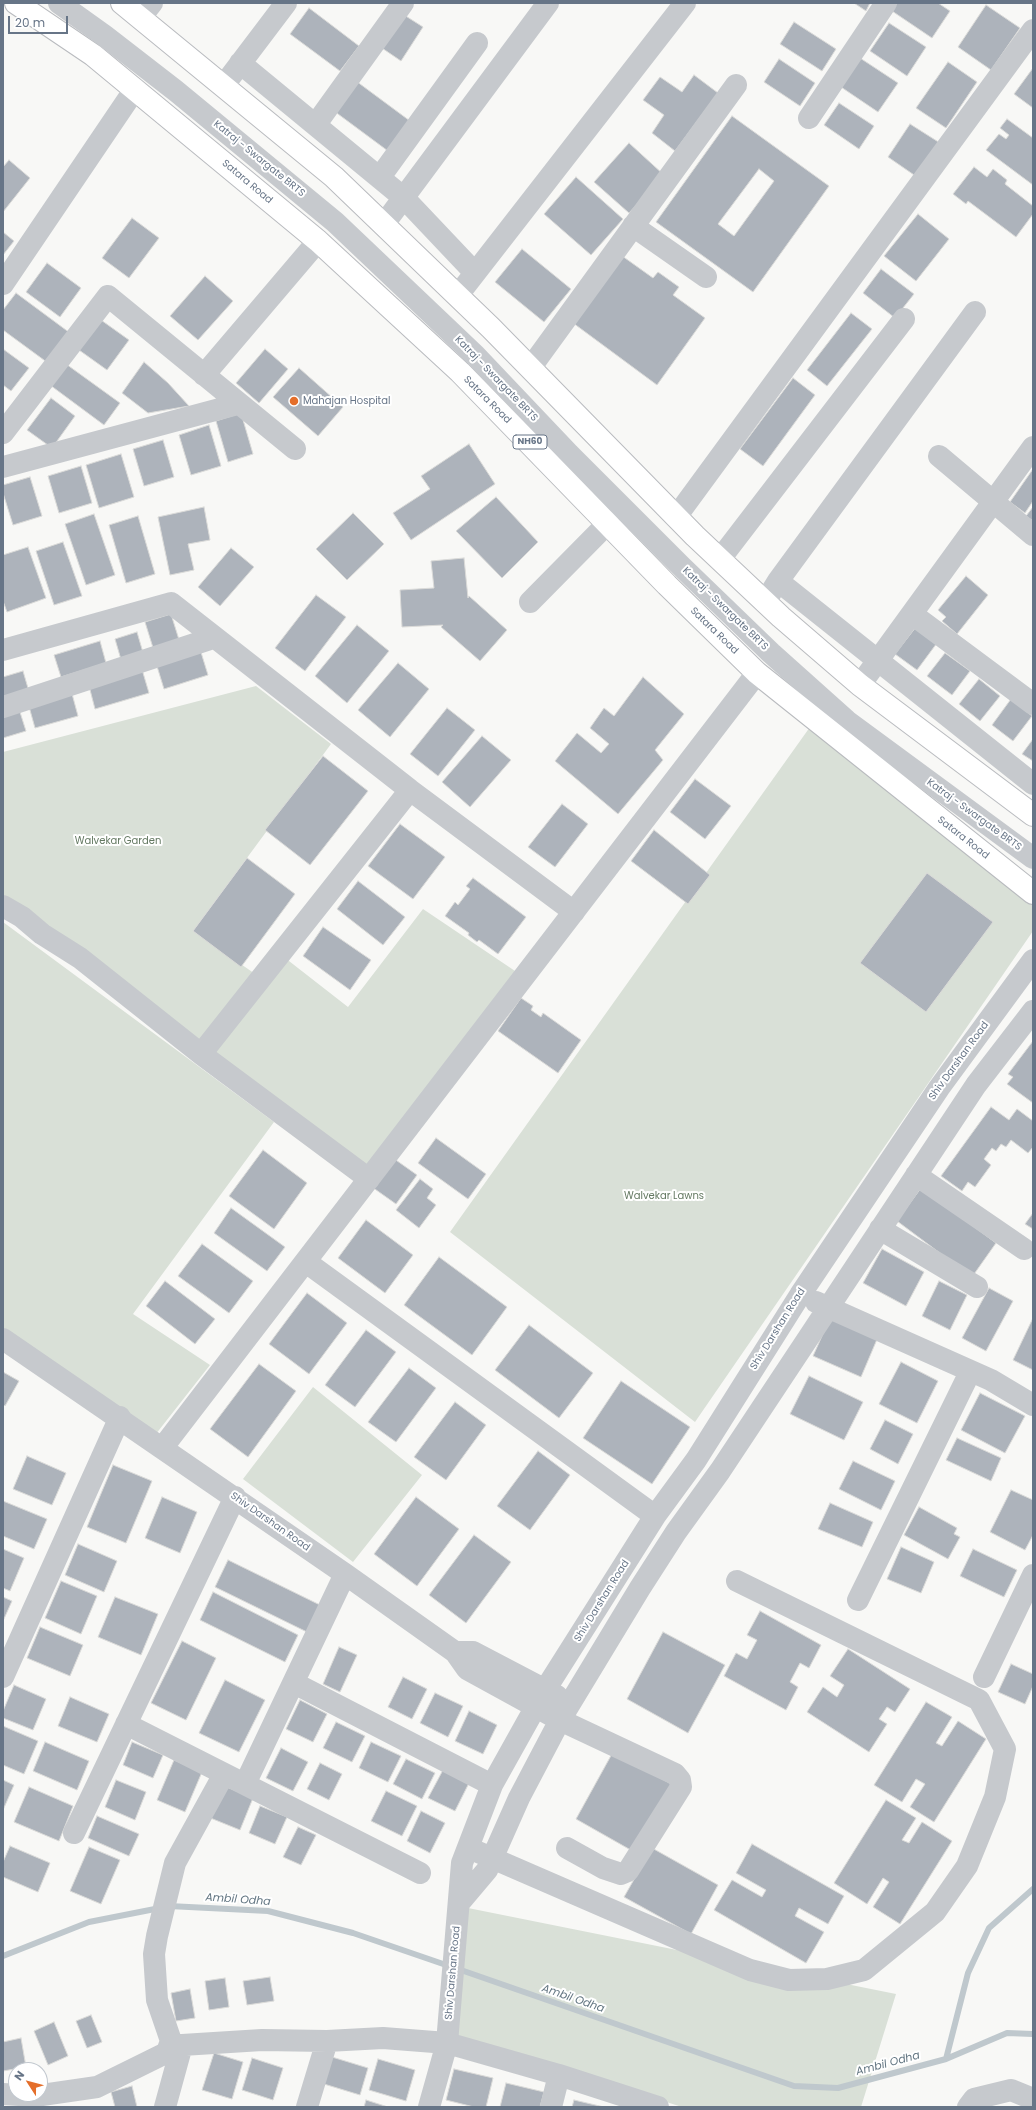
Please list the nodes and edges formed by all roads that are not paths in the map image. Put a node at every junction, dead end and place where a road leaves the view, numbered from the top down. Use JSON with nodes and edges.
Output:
{"nodes":[{"id":1,"x":16,"y":3,"type":"edge"},
{"id":2,"x":59,"y":3,"type":"edge"},
{"id":3,"x":122,"y":3,"type":"edge"},
{"id":4,"x":286,"y":3,"type":"edge"},
{"id":5,"x":403,"y":3,"type":"edge"},
{"id":6,"x":548,"y":3,"type":"edge"},
{"id":7,"x":685,"y":3,"type":"edge"},
{"id":8,"x":886,"y":3,"type":"edge"},
{"id":9,"x":147,"y":10,"type":"edge"},
{"id":10,"x":1033,"y":30,"type":"edge"},
{"id":11,"x":477,"y":43,"type":"dead end"},
{"id":12,"x":240,"y":63,"type":"junction"},
{"id":13,"x":224,"y":85,"type":"junction"},
{"id":14,"x":736,"y":85,"type":"dead end"},
{"id":15,"x":135,"y":89,"type":"junction"},
{"id":16,"x":809,"y":118,"type":"dead end"},
{"id":17,"x":316,"y":124,"type":"junction"},
{"id":18,"x":380,"y":177,"type":"junction"},
{"id":19,"x":404,"y":198,"type":"junction"},
{"id":20,"x":384,"y":224,"type":"junction"},
{"id":21,"x":629,"y":232,"type":"junction"},
{"id":22,"x":318,"y":241,"type":"junction"},
{"id":23,"x":475,"y":273,"type":"junction"},
{"id":24,"x":706,"y":277,"type":"dead end"},
{"id":25,"x":3,"y":284,"type":"edge"},
{"id":26,"x":458,"y":295,"type":"junction"},
{"id":27,"x":975,"y":312,"type":"dead end"},
{"id":28,"x":904,"y":319,"type":"dead end"},
{"id":29,"x":530,"y":367,"type":"junction"},
{"id":30,"x":204,"y":375,"type":"junction"},
{"id":31,"x":238,"y":404,"type":"junction"},
{"id":32,"x":3,"y":434,"type":"edge"},
{"id":33,"x":1033,"y":447,"type":"edge"},
{"id":34,"x":295,"y":449,"type":"dead end"},
{"id":35,"x":939,"y":456,"type":"dead end"},
{"id":36,"x":3,"y":467,"type":"edge"},
{"id":37,"x":994,"y":502,"type":"junction"},
{"id":38,"x":676,"y":517,"type":"junction"},
{"id":39,"x":608,"y":523,"type":"junction"},
{"id":40,"x":1033,"y":535,"type":"edge"},
{"id":41,"x":720,"y":559,"type":"junction"},
{"id":42,"x":778,"y":581,"type":"junction"},
{"id":43,"x":530,"y":602,"type":"dead end"},
{"id":44,"x":765,"y":602,"type":"junction"},
{"id":45,"x":912,"y":614,"type":"junction"},
{"id":46,"x":213,"y":638,"type":"junction"},
{"id":47,"x":3,"y":650,"type":"edge"},
{"id":48,"x":878,"y":662,"type":"junction"},
{"id":49,"x":758,"y":673,"type":"junction"},
{"id":50,"x":860,"y":685,"type":"junction"},
{"id":51,"x":1033,"y":704,"type":"edge"},
{"id":52,"x":3,"y":707,"type":"edge"},
{"id":53,"x":1033,"y":784,"type":"edge"},
{"id":54,"x":410,"y":790,"type":"junction"},
{"id":55,"x":1033,"y":815,"type":"edge"},
{"id":56,"x":1033,"y":858,"type":"edge"},
{"id":57,"x":1033,"y":893,"type":"edge"},
{"id":58,"x":3,"y":906,"type":"edge"},
{"id":59,"x":574,"y":912,"type":"junction"},
{"id":60,"x":1033,"y":960,"type":"edge"},
{"id":61,"x":1033,"y":1011,"type":"edge"},
{"id":62,"x":201,"y":1054,"type":"junction"},
{"id":63,"x":916,"y":1175,"type":"junction"},
{"id":64,"x":369,"y":1179,"type":"junction"},
{"id":65,"x":880,"y":1229,"type":"junction"},
{"id":66,"x":1024,"y":1249,"type":"dead end"},
{"id":67,"x":306,"y":1262,"type":"junction"},
{"id":68,"x":978,"y":1287,"type":"dead end"},
{"id":69,"x":800,"y":1295,"type":"junction"},
{"id":70,"x":829,"y":1308,"type":"junction"},
{"id":71,"x":3,"y":1339,"type":"edge"},
{"id":72,"x":970,"y":1372,"type":"junction"},
{"id":73,"x":1033,"y":1405,"type":"edge"},
{"id":74,"x":120,"y":1417,"type":"junction"},
{"id":75,"x":164,"y":1447,"type":"junction"},
{"id":76,"x":235,"y":1497,"type":"junction"},
{"id":77,"x":655,"y":1516,"type":"junction"},
{"id":78,"x":345,"y":1574,"type":"junction"},
{"id":79,"x":1033,"y":1575,"type":"edge"},
{"id":80,"x":737,"y":1581,"type":"dead end"},
{"id":81,"x":858,"y":1600,"type":"dead end"},
{"id":82,"x":3,"y":1677,"type":"edge"},
{"id":83,"x":984,"y":1677,"type":"dead end"},
{"id":84,"x":294,"y":1683,"type":"junction"},
{"id":85,"x":540,"y":1698,"type":"junction"},
{"id":86,"x":565,"y":1711,"type":"junction"},
{"id":87,"x":126,"y":1724,"type":"junction"},
{"id":88,"x":224,"y":1774,"type":"junction"},
{"id":89,"x":245,"y":1784,"type":"junction"},
{"id":90,"x":492,"y":1785,"type":"junction"},
{"id":91,"x":74,"y":1833,"type":"dead end"},
{"id":92,"x":468,"y":1848,"type":"junction"},
{"id":93,"x":567,"y":1848,"type":"dead end"},
{"id":94,"x":492,"y":1857,"type":"junction"},
{"id":95,"x":420,"y":1873,"type":"dead end"},
{"id":96,"x":460,"y":1902,"type":"junction"},
{"id":97,"x":328,"y":2041,"type":"junction"},
{"id":98,"x":447,"y":2043,"type":"junction"},
{"id":99,"x":175,"y":2049,"type":"junction"},
{"id":100,"x":559,"y":2075,"type":"junction"},
{"id":101,"x":3,"y":2094,"type":"edge"},
{"id":102,"x":1033,"y":2099,"type":"edge"},
{"id":103,"x":165,"y":2107,"type":"edge"},
{"id":104,"x":307,"y":2107,"type":"edge"},
{"id":105,"x":429,"y":2107,"type":"edge"},
{"id":106,"x":551,"y":2107,"type":"edge"},
{"id":107,"x":658,"y":2107,"type":"edge"},
{"id":108,"x":968,"y":2107,"type":"edge"}],
"edges":[{"from":1,"to":15,"type":"highway","name":"Satara Road","number":"NH60"},
{"from":2,"to":56,"type":"street","name":"Katraj - Swargate BRTS"},
{"from":3,"to":9,"type":"highway"},
{"from":4,"to":12,"type":"street"},
{"from":5,"to":17,"type":"street"},
{"from":6,"to":19,"type":"street"},
{"from":7,"to":23,"type":"street"},
{"from":8,"to":16,"type":"street"},
{"from":9,"to":13,"type":"highway"},
{"from":10,"to":38,"type":"street"},
{"from":11,"to":18,"type":"street"},
{"from":12,"to":13,"type":"street"},
{"from":12,"to":17,"type":"street"},
{"from":13,"to":20,"type":"highway"},
{"from":14,"to":21,"type":"street"},
{"from":15,"to":22,"type":"highway","name":"Satara Road","number":"NH60"},
{"from":15,"to":25,"type":"street"},
{"from":17,"to":18,"type":"street"},
{"from":18,"to":19,"type":"street"},
{"from":19,"to":20,"type":"street"},
{"from":19,"to":23,"type":"street"},
{"from":20,"to":26,"type":"highway"},
{"from":21,"to":24,"type":"street"},
{"from":21,"to":29,"type":"street"},
{"from":22,"to":30,"type":"street"},
{"from":22,"to":39,"type":"highway","name":"Satara Road","number":"NH60"},
{"from":23,"to":26,"type":"street"},
{"from":26,"to":29,"type":"highway"},
{"from":27,"to":42,"type":"street"},
{"from":28,"to":41,"type":"street"},
{"from":29,"to":38,"type":"highway"},
{"from":30,"to":31,"type":"street"},
{"from":30,"to":32,"type":"street"},
{"from":31,"to":34,"type":"street"},
{"from":31,"to":36,"type":"street"},
{"from":33,"to":37,"type":"street"},
{"from":35,"to":37,"type":"street"},
{"from":37,"to":40,"type":"street"},
{"from":37,"to":45,"type":"street"},
{"from":38,"to":41,"type":"highway"},
{"from":39,"to":43,"type":"street"},
{"from":39,"to":49,"type":"highway","name":"Satara Road","number":"NH60"},
{"from":41,"to":44,"type":"highway"},
{"from":42,"to":44,"type":"street"},
{"from":42,"to":48,"type":"street"},
{"from":44,"to":50,"type":"highway"},
{"from":45,"to":48,"type":"street"},
{"from":45,"to":51,"type":"street"},
{"from":46,"to":47,"type":"street"},
{"from":46,"to":52,"type":"street"},
{"from":46,"to":54,"type":"street"},
{"from":48,"to":50,"type":"street"},
{"from":48,"to":53,"type":"street"},
{"from":49,"to":57,"type":"highway","name":"Satara Road","number":"NH60"},
{"from":49,"to":59,"type":"street"},
{"from":50,"to":55,"type":"highway"},
{"from":54,"to":59,"type":"street"},
{"from":54,"to":62,"type":"street"},
{"from":58,"to":62,"type":"street"},
{"from":59,"to":64,"type":"street"},
{"from":60,"to":69,"type":"street","name":"Shiv Darshan Road"},
{"from":61,"to":63,"type":"street"},
{"from":62,"to":64,"type":"street"},
{"from":63,"to":65,"type":"street"},
{"from":63,"to":66,"type":"street"},
{"from":64,"to":67,"type":"street"},
{"from":65,"to":68,"type":"street"},
{"from":65,"to":70,"type":"street"},
{"from":67,"to":75,"type":"street"},
{"from":67,"to":77,"type":"street"},
{"from":69,"to":70,"type":"street"},
{"from":69,"to":77,"type":"street","name":"Shiv Darshan Road"},
{"from":70,"to":72,"type":"street"},
{"from":70,"to":86,"type":"street"},
{"from":71,"to":74,"type":"street","name":"Shiv Darshan Road"},
{"from":72,"to":73,"type":"street"},
{"from":72,"to":81,"type":"street"},
{"from":74,"to":75,"type":"street","name":"Shiv Darshan Road"},
{"from":74,"to":82,"type":"street"},
{"from":75,"to":76,"type":"street","name":"Shiv Darshan Road"},
{"from":76,"to":78,"type":"street","name":"Shiv Darshan Road"},
{"from":76,"to":87,"type":"street"},
{"from":77,"to":85,"type":"street","name":"Shiv Darshan Road"},
{"from":78,"to":84,"type":"street"},
{"from":78,"to":85,"type":"street","name":"Shiv Darshan Road"},
{"from":79,"to":83,"type":"street"},
{"from":80,"to":94,"type":"street"},
{"from":84,"to":89,"type":"street"},
{"from":84,"to":90,"type":"street"},
{"from":85,"to":86,"type":"street","name":"Shiv Darshan Road"},
{"from":85,"to":90,"type":"street","name":"Shiv Darshan Road"},
{"from":86,"to":93,"type":"street","name":"Shiv Darshan Road"},
{"from":86,"to":94,"type":"street"},
{"from":87,"to":88,"type":"street"},
{"from":87,"to":91,"type":"street"},
{"from":88,"to":89,"type":"street"},
{"from":88,"to":99,"type":"street"},
{"from":89,"to":95,"type":"street"},
{"from":90,"to":92,"type":"street","name":"Shiv Darshan Road"},
{"from":92,"to":94,"type":"street"},
{"from":92,"to":96,"type":"street","name":"Shiv Darshan Road"},
{"from":94,"to":96,"type":"street"},
{"from":96,"to":98,"type":"street","name":"Shiv Darshan Road"},
{"from":97,"to":98,"type":"street"},
{"from":97,"to":99,"type":"street"},
{"from":97,"to":104,"type":"street"},
{"from":98,"to":100,"type":"street"},
{"from":98,"to":105,"type":"street","name":"Shiv Darshan Road"},
{"from":99,"to":101,"type":"street"},
{"from":99,"to":103,"type":"street"},
{"from":100,"to":106,"type":"street"},
{"from":100,"to":107,"type":"street"},
{"from":102,"to":108,"type":"street"}]}
